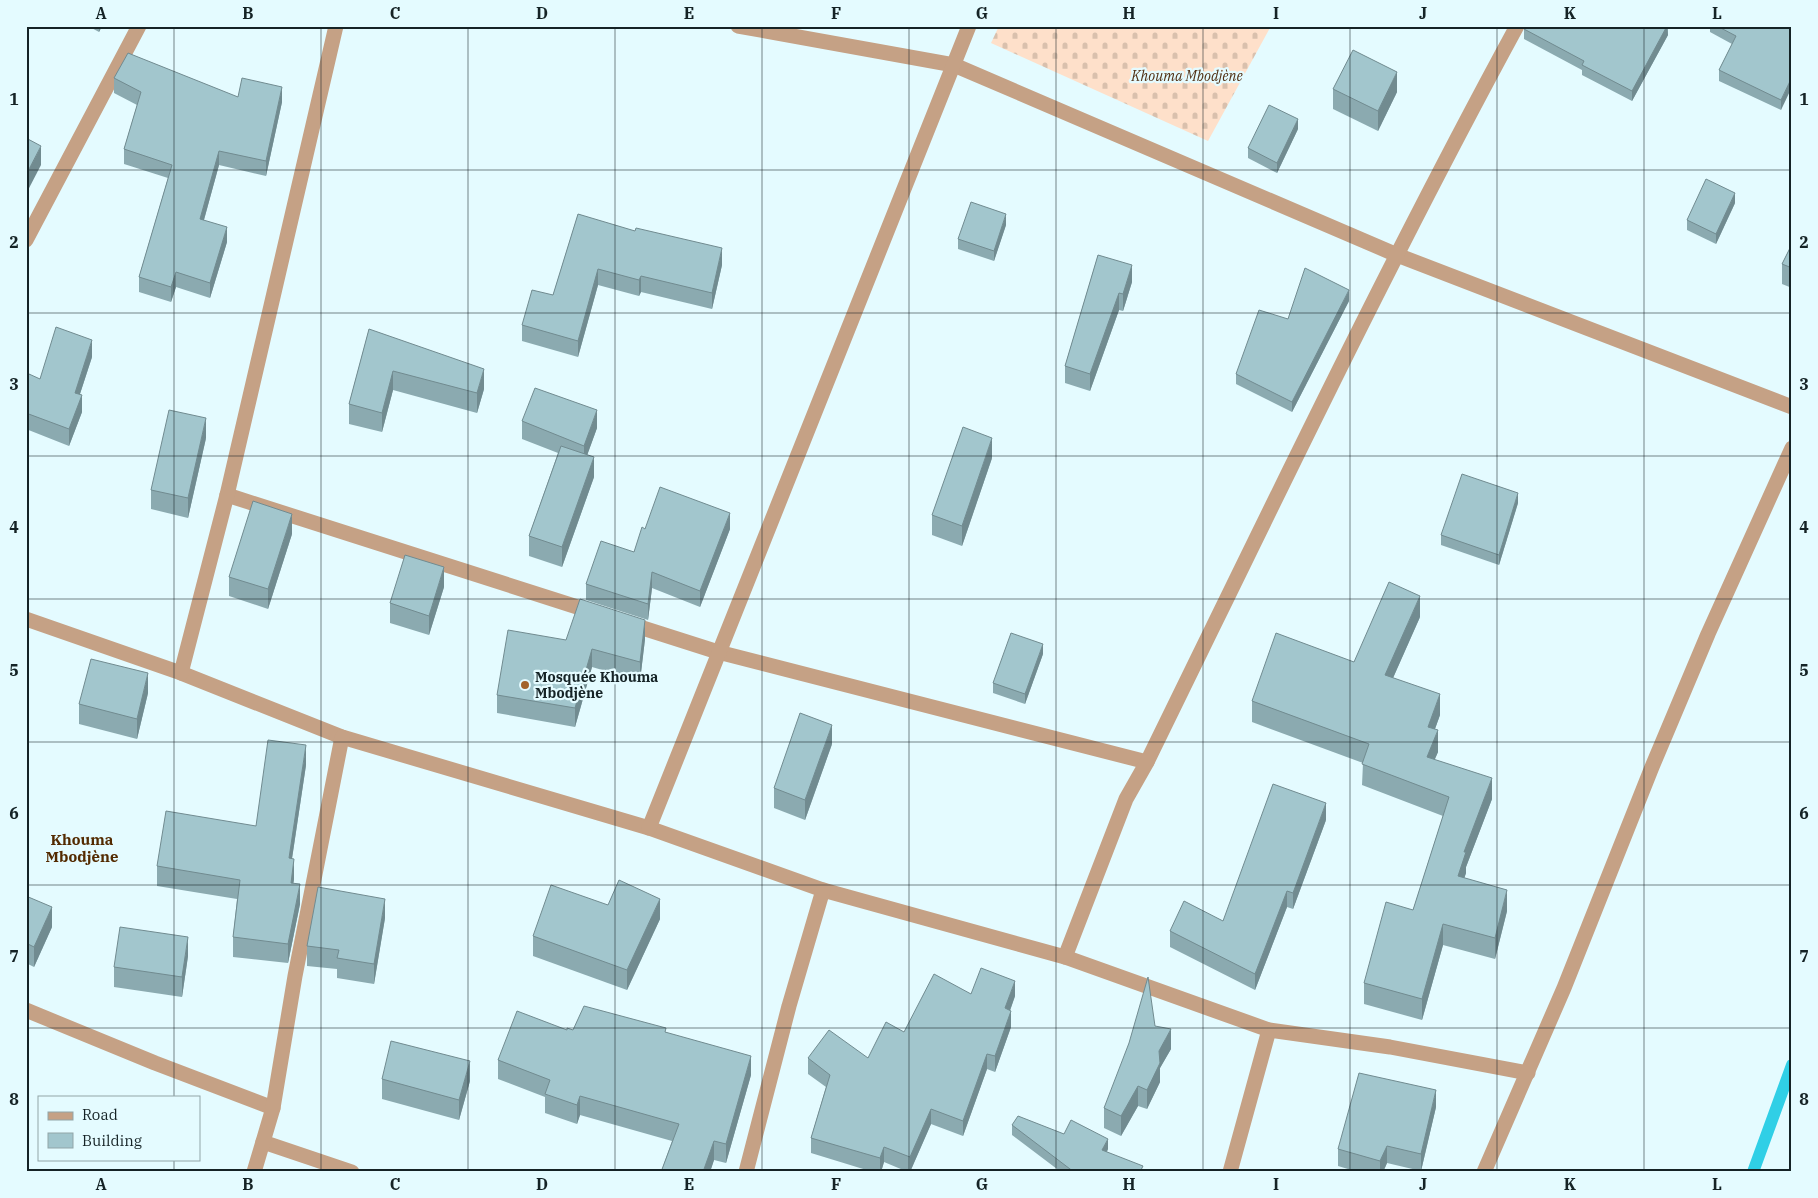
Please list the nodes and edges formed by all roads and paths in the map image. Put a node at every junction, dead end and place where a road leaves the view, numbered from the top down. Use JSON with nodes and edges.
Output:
{"nodes":[{"id":1,"x":139,"y":26,"type":"edge"},
{"id":2,"x":336,"y":26,"type":"edge"},
{"id":3,"x":738,"y":26,"type":"edge"},
{"id":4,"x":969,"y":26,"type":"edge"},
{"id":5,"x":1517,"y":26,"type":"edge"},
{"id":6,"x":954,"y":65,"type":"junction"},
{"id":7,"x":26,"y":240,"type":"edge"},
{"id":8,"x":1397,"y":255,"type":"junction"},
{"id":9,"x":1792,"y":407,"type":"edge"},
{"id":10,"x":1792,"y":448,"type":"edge"},
{"id":11,"x":227,"y":496,"type":"junction"},
{"id":12,"x":26,"y":619,"type":"edge"},
{"id":13,"x":718,"y":652,"type":"junction"},
{"id":14,"x":181,"y":673,"type":"junction"},
{"id":15,"x":342,"y":737,"type":"junction"},
{"id":16,"x":1147,"y":762,"type":"junction"},
{"id":17,"x":648,"y":828,"type":"junction"},
{"id":18,"x":824,"y":890,"type":"junction"},
{"id":19,"x":1065,"y":957,"type":"junction"},
{"id":20,"x":26,"y":1010,"type":"edge"},
{"id":21,"x":1268,"y":1030,"type":"junction"},
{"id":22,"x":1528,"y":1073,"type":"junction"},
{"id":23,"x":273,"y":1108,"type":"junction"},
{"id":24,"x":263,"y":1142,"type":"junction"},
{"id":25,"x":254,"y":1172,"type":"edge"},
{"id":26,"x":352,"y":1172,"type":"edge"},
{"id":27,"x":746,"y":1172,"type":"edge"},
{"id":28,"x":1230,"y":1172,"type":"edge"},
{"id":29,"x":1484,"y":1172,"type":"edge"}],
"edges":[{"from":1,"to":7,"type":"street"},
{"from":2,"to":11,"type":"street"},
{"from":3,"to":6,"type":"street"},
{"from":4,"to":6,"type":"street"},
{"from":5,"to":8,"type":"street"},
{"from":6,"to":8,"type":"street"},
{"from":6,"to":13,"type":"street"},
{"from":8,"to":9,"type":"street"},
{"from":8,"to":16,"type":"street"},
{"from":10,"to":22,"type":"street"},
{"from":11,"to":13,"type":"street"},
{"from":11,"to":14,"type":"street"},
{"from":12,"to":14,"type":"street"},
{"from":13,"to":16,"type":"street"},
{"from":13,"to":17,"type":"street"},
{"from":14,"to":15,"type":"street"},
{"from":15,"to":17,"type":"street"},
{"from":15,"to":23,"type":"street"},
{"from":16,"to":19,"type":"street"},
{"from":17,"to":18,"type":"street"},
{"from":18,"to":19,"type":"street"},
{"from":18,"to":27,"type":"street"},
{"from":19,"to":21,"type":"street"},
{"from":20,"to":23,"type":"street"},
{"from":21,"to":22,"type":"street"},
{"from":21,"to":28,"type":"street"},
{"from":22,"to":29,"type":"street"},
{"from":23,"to":24,"type":"street"},
{"from":24,"to":25,"type":"street"},
{"from":24,"to":26,"type":"street"}]}
